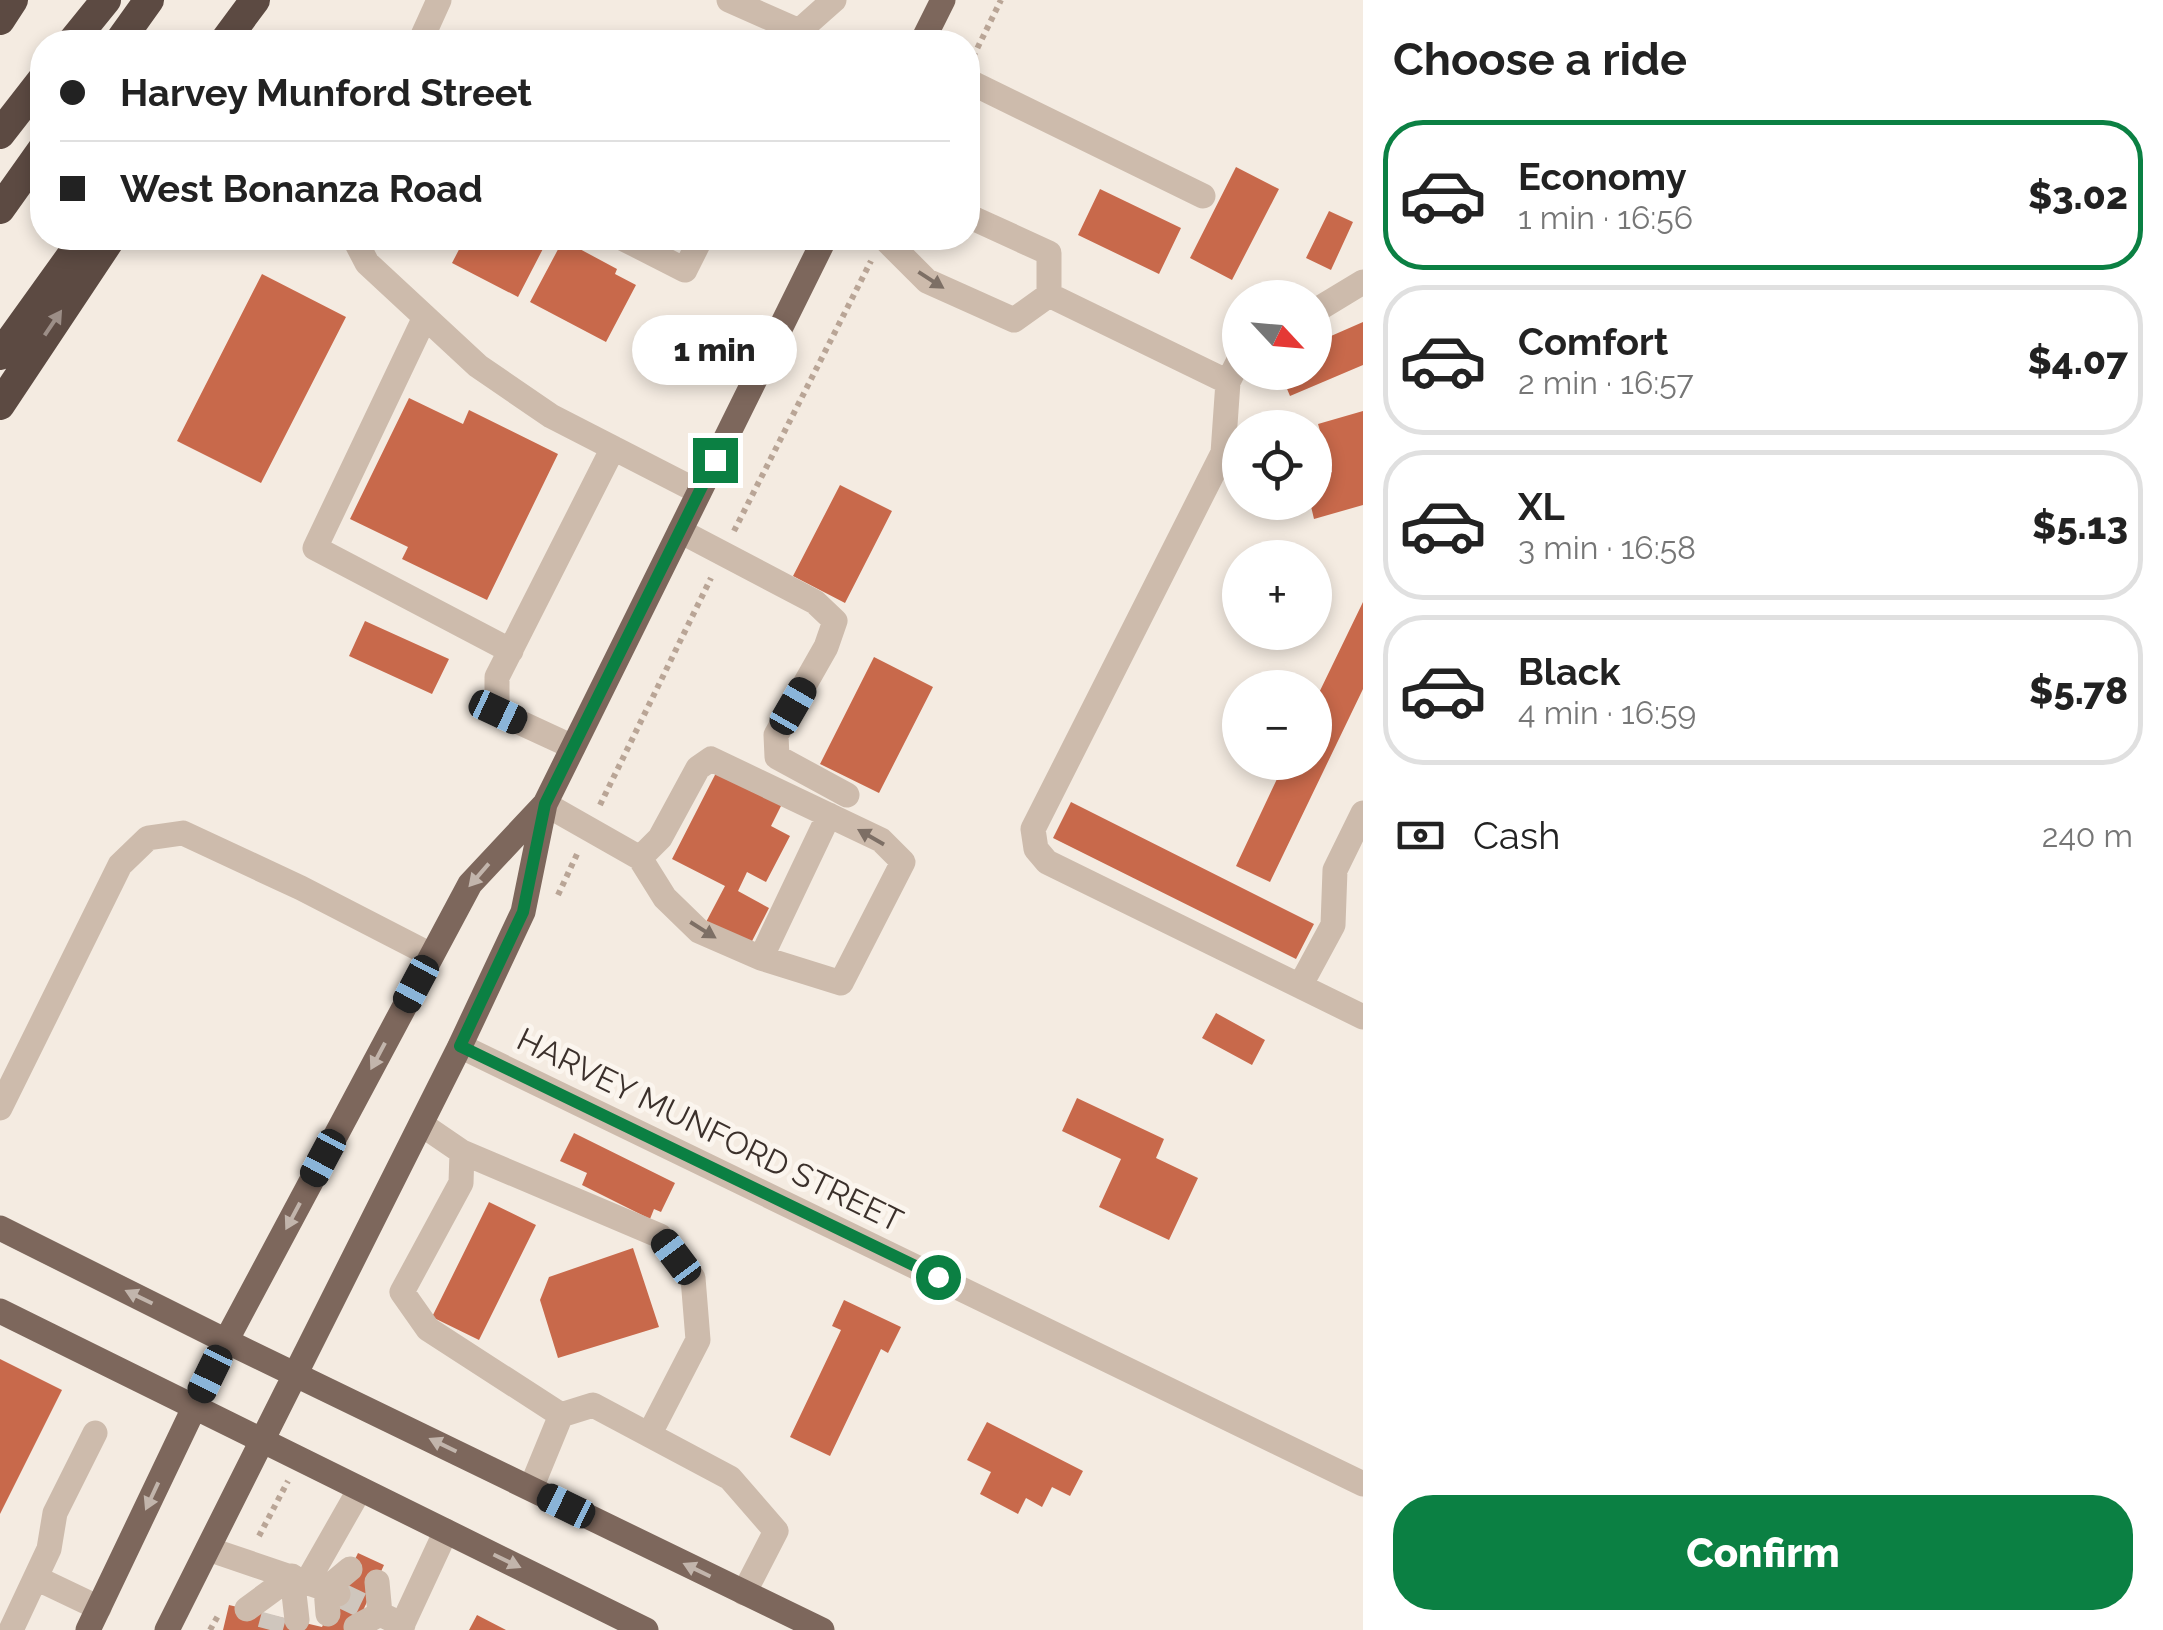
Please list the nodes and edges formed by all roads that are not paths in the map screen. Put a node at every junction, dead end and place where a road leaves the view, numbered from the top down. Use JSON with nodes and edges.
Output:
{"nodes":[{"id":1,"x":13,"y":0,"type":"edge"},
{"id":2,"x":106,"y":0,"type":"edge"},
{"id":3,"x":149,"y":0,"type":"edge"},
{"id":4,"x":255,"y":0,"type":"edge"},
{"id":5,"x":272,"y":0,"type":"edge"},
{"id":6,"x":439,"y":0,"type":"edge"},
{"id":7,"x":729,"y":0,"type":"edge"},
{"id":8,"x":834,"y":0,"type":"edge"},
{"id":9,"x":943,"y":0,"type":"edge"},
{"id":10,"x":0,"y":20,"type":"edge"},
{"id":11,"x":82,"y":30,"type":"edge"},
{"id":12,"x":128,"y":30,"type":"edge"},
{"id":13,"x":233,"y":30,"type":"edge"},
{"id":14,"x":251,"y":30,"type":"edge"},
{"id":15,"x":425,"y":30,"type":"edge"},
{"id":16,"x":783,"y":30,"type":"edge"},
{"id":17,"x":803,"y":30,"type":"edge"},
{"id":18,"x":928,"y":30,"type":"edge"},
{"id":19,"x":980,"y":87,"type":"edge"},
{"id":20,"x":30,"y":95,"type":"edge"},
{"id":21,"x":0,"y":134,"type":"edge"},
{"id":22,"x":30,"y":167,"type":"edge"},
{"id":23,"x":1203,"y":196,"type":"dead end"},
{"id":24,"x":0,"y":209,"type":"edge"},
{"id":25,"x":980,"y":222,"type":"edge"},
{"id":26,"x":75,"y":250,"type":"edge"},
{"id":27,"x":103,"y":250,"type":"edge"},
{"id":28,"x":360,"y":250,"type":"edge"},
{"id":29,"x":646,"y":250,"type":"edge"},
{"id":30,"x":694,"y":250,"type":"edge"},
{"id":31,"x":820,"y":250,"type":"edge"},
{"id":32,"x":896,"y":250,"type":"edge"},
{"id":33,"x":1363,"y":282,"type":"edge"},
{"id":34,"x":1049,"y":295,"type":"junction"},
{"id":35,"x":1332,"y":301,"type":"edge"},
{"id":36,"x":425,"y":317,"type":"junction"},
{"id":37,"x":0,"y":354,"type":"edge"},
{"id":38,"x":1222,"y":379,"type":"edge"},
{"id":39,"x":1227,"y":390,"type":"edge"},
{"id":40,"x":0,"y":405,"type":"edge"},
{"id":41,"x":613,"y":448,"type":"junction"},
{"id":42,"x":699,"y":492,"type":"junction"},
{"id":43,"x":680,"y":531,"type":"junction"},
{"id":44,"x":511,"y":651,"type":"junction"},
{"id":45,"x":573,"y":747,"type":"junction"},
{"id":46,"x":846,"y":795,"type":"dead end"},
{"id":47,"x":545,"y":804,"type":"junction"},
{"id":48,"x":1363,"y":813,"type":"edge"},
{"id":49,"x":830,"y":815,"type":"junction"},
{"id":50,"x":640,"y":858,"type":"junction"},
{"id":51,"x":432,"y":955,"type":"junction"},
{"id":52,"x":761,"y":958,"type":"junction"},
{"id":53,"x":1300,"y":986,"type":"junction"},
{"id":54,"x":1363,"y":1017,"type":"edge"},
{"id":55,"x":460,"y":1046,"type":"junction"},
{"id":56,"x":0,"y":1108,"type":"edge"},
{"id":57,"x":421,"y":1124,"type":"junction"},
{"id":58,"x":462,"y":1152,"type":"junction"},
{"id":59,"x":0,"y":1228,"type":"edge"},
{"id":60,"x":0,"y":1311,"type":"edge"},
{"id":61,"x":226,"y":1341,"type":"junction"},
{"id":62,"x":296,"y":1373,"type":"junction"},
{"id":63,"x":194,"y":1408,"type":"junction"},
{"id":64,"x":560,"y":1415,"type":"junction"},
{"id":65,"x":96,"y":1433,"type":"dead end"},
{"id":66,"x":649,"y":1435,"type":"junction"},
{"id":67,"x":263,"y":1440,"type":"junction"},
{"id":68,"x":1363,"y":1484,"type":"edge"},
{"id":69,"x":531,"y":1488,"type":"junction"},
{"id":70,"x":360,"y":1489,"type":"junction"},
{"id":71,"x":446,"y":1531,"type":"junction"},
{"id":72,"x":208,"y":1549,"type":"junction"},
{"id":73,"x":350,"y":1570,"type":"dead end"},
{"id":74,"x":36,"y":1578,"type":"junction"},
{"id":75,"x":376,"y":1582,"type":"dead end"},
{"id":76,"x":318,"y":1591,"type":"junction"},
{"id":77,"x":744,"y":1593,"type":"junction"},
{"id":78,"x":247,"y":1609,"type":"dead end"},
{"id":79,"x":285,"y":1618,"type":"tunnel mouth"},
{"id":80,"x":93,"y":1619,"type":"edge"},
{"id":81,"x":381,"y":1620,"type":"edge"},
{"id":82,"x":10,"y":1630,"type":"edge"},
{"id":83,"x":167,"y":1630,"type":"edge"},
{"id":84,"x":646,"y":1630,"type":"edge"},
{"id":85,"x":822,"y":1630,"type":"edge"}],
"edges":[{"from":1,"to":10,"type":"highway"},
{"from":2,"to":11,"type":"highway"},
{"from":3,"to":12,"type":"highway"},
{"from":4,"to":13,"type":"highway"},
{"from":5,"to":14,"type":"highway"},
{"from":6,"to":15,"type":"street"},
{"from":7,"to":16,"type":"street"},
{"from":8,"to":17,"type":"street"},
{"from":9,"to":18,"type":"main road"},
{"from":19,"to":23,"type":"street"},
{"from":20,"to":21,"type":"highway"},
{"from":22,"to":24,"type":"highway"},
{"from":25,"to":34,"type":"street"},
{"from":26,"to":37,"type":"highway"},
{"from":40,"to":27,"type":"highway","one_way":true},
{"from":28,"to":36,"type":"street"},
{"from":29,"to":30,"type":"street"},
{"from":31,"to":42,"type":"main road"},
{"from":32,"to":34,"type":"street","one_way":true},
{"from":33,"to":35,"type":"street"},
{"from":34,"to":38,"type":"street"},
{"from":36,"to":41,"type":"street"},
{"from":36,"to":44,"type":"street"},
{"from":39,"to":53,"type":"street"},
{"from":41,"to":42,"type":"street"},
{"from":41,"to":44,"type":"street"},
{"from":42,"to":43,"type":"main road"},
{"from":43,"to":45,"type":"main road"},
{"from":43,"to":46,"type":"street"},
{"from":44,"to":45,"type":"street"},
{"from":45,"to":47,"type":"main road"},
{"from":47,"to":50,"type":"street"},
{"from":47,"to":51,"type":"main road","one_way":true},
{"from":47,"to":55,"type":"main road"},
{"from":48,"to":53,"type":"street"},
{"from":49,"to":50,"type":"street"},
{"from":49,"to":52,"type":"street"},
{"from":52,"to":49,"type":"street","one_way":true},
{"from":50,"to":52,"type":"street","one_way":true},
{"from":51,"to":56,"type":"street"},
{"from":51,"to":61,"type":"main road","one_way":true},
{"from":53,"to":54,"type":"street"},
{"from":55,"to":57,"type":"main road"},
{"from":55,"to":68,"type":"street","name":"HARVEY MUNFORD STREET"},
{"from":57,"to":58,"type":"street"},
{"from":57,"to":62,"type":"main road"},
{"from":58,"to":64,"type":"street"},
{"from":58,"to":66,"type":"street"},
{"from":61,"to":59,"type":"main road","one_way":true},
{"from":60,"to":63,"type":"main road"},
{"from":61,"to":62,"type":"main road"},
{"from":61,"to":63,"type":"main road"},
{"from":62,"to":67,"type":"main road"},
{"from":69,"to":62,"type":"main road","one_way":true},
{"from":63,"to":67,"type":"main road"},
{"from":63,"to":80,"type":"main road","one_way":true},
{"from":64,"to":66,"type":"street"},
{"from":64,"to":69,"type":"street"},
{"from":65,"to":74,"type":"street"},
{"from":66,"to":77,"type":"street"},
{"from":67,"to":70,"type":"main road"},
{"from":67,"to":72,"type":"main road"},
{"from":77,"to":69,"type":"main road","one_way":true},
{"from":70,"to":71,"type":"main road"},
{"from":70,"to":76,"type":"street"},
{"from":71,"to":81,"type":"street"},
{"from":71,"to":84,"type":"main road","one_way":true},
{"from":72,"to":76,"type":"street"},
{"from":72,"to":83,"type":"main road"},
{"from":73,"to":76,"type":"street"},
{"from":74,"to":80,"type":"street"},
{"from":74,"to":82,"type":"street"},
{"from":75,"to":81,"type":"street"},
{"from":76,"to":78,"type":"street"},
{"from":76,"to":79,"type":"street"},
{"from":77,"to":85,"type":"main road"}]}
